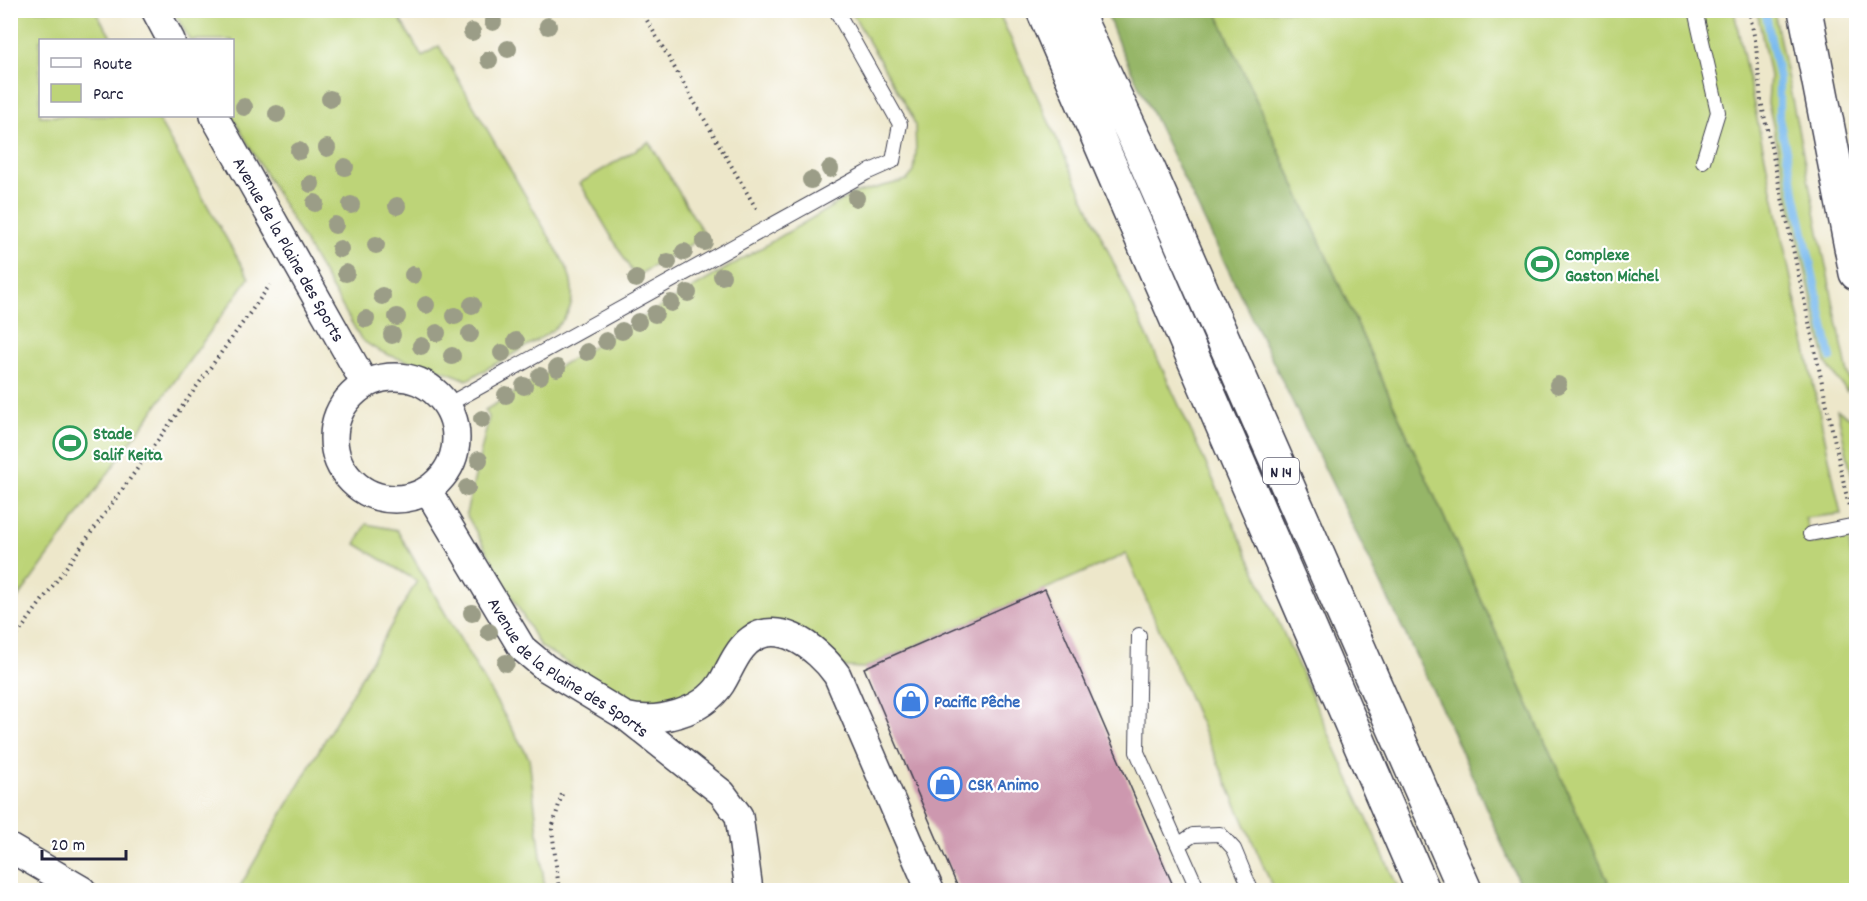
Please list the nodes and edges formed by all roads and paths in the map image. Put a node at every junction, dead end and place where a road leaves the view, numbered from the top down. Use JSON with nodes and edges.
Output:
{"nodes":[{"id":1,"x":155,"y":10,"type":"edge"},
{"id":2,"x":641,"y":10,"type":"edge"},
{"id":3,"x":836,"y":10,"type":"edge"},
{"id":4,"x":1044,"y":10,"type":"edge"},
{"id":5,"x":1077,"y":10,"type":"edge"},
{"id":6,"x":1695,"y":10,"type":"edge"},
{"id":7,"x":1749,"y":10,"type":"edge"},
{"id":8,"x":1805,"y":10,"type":"edge"},
{"id":9,"x":170,"y":39,"type":"edge"},
{"id":10,"x":215,"y":117,"type":"edge"},
{"id":11,"x":1703,"y":161,"type":"dead end"},
{"id":12,"x":1851,"y":204,"type":"edge"},
{"id":13,"x":767,"y":229,"type":"junction"},
{"id":14,"x":1857,"y":273,"type":"edge"},
{"id":15,"x":270,"y":285,"type":"dead end"},
{"id":16,"x":365,"y":384,"type":"junction"},
{"id":17,"x":447,"y":405,"type":"junction"},
{"id":18,"x":428,"y":491,"type":"junction"},
{"id":19,"x":1855,"y":525,"type":"edge"},
{"id":20,"x":1810,"y":534,"type":"dead end"},
{"id":21,"x":1139,"y":635,"type":"dead end"},
{"id":22,"x":10,"y":645,"type":"edge"},
{"id":23,"x":625,"y":716,"type":"junction"},
{"id":24,"x":562,"y":795,"type":"dead end"},
{"id":25,"x":1178,"y":845,"type":"junction"},
{"id":26,"x":10,"y":848,"type":"edge"},
{"id":27,"x":82,"y":891,"type":"edge"},
{"id":28,"x":559,"y":891,"type":"edge"},
{"id":29,"x":749,"y":891,"type":"edge"},
{"id":30,"x":930,"y":891,"type":"edge"},
{"id":31,"x":1198,"y":891,"type":"edge"},
{"id":32,"x":1251,"y":891,"type":"edge"},
{"id":33,"x":1424,"y":891,"type":"edge"},
{"id":34,"x":1465,"y":891,"type":"edge"}],
"edges":[{"from":1,"to":9,"type":"street"},
{"from":2,"to":13,"type":"path"},
{"from":3,"to":13,"type":"lane"},
{"from":4,"to":33,"type":"main road","number":"N 14"},
{"from":5,"to":34,"type":"main road","number":"N 14"},
{"from":6,"to":11,"type":"lane"},
{"from":7,"to":19,"type":"path"},
{"from":8,"to":12,"type":"main road"},
{"from":10,"to":16,"type":"street","name":"Avenue de la Plaine des Sports"},
{"from":12,"to":14,"type":"main road"},
{"from":13,"to":17,"type":"lane"},
{"from":15,"to":22,"type":"path"},
{"from":16,"to":17,"type":"street"},
{"from":16,"to":18,"type":"street"},
{"from":17,"to":18,"type":"street"},
{"from":18,"to":23,"type":"street","name":"Avenue de la Plaine des Sports"},
{"from":19,"to":20,"type":"lane"},
{"from":21,"to":25,"type":"lane"},
{"from":23,"to":29,"type":"street","name":"Avenue de la Plaine des Sports"},
{"from":23,"to":30,"type":"street"},
{"from":24,"to":28,"type":"path"},
{"from":25,"to":31,"type":"lane"},
{"from":25,"to":32,"type":"lane"},
{"from":26,"to":27,"type":"street"}]}
